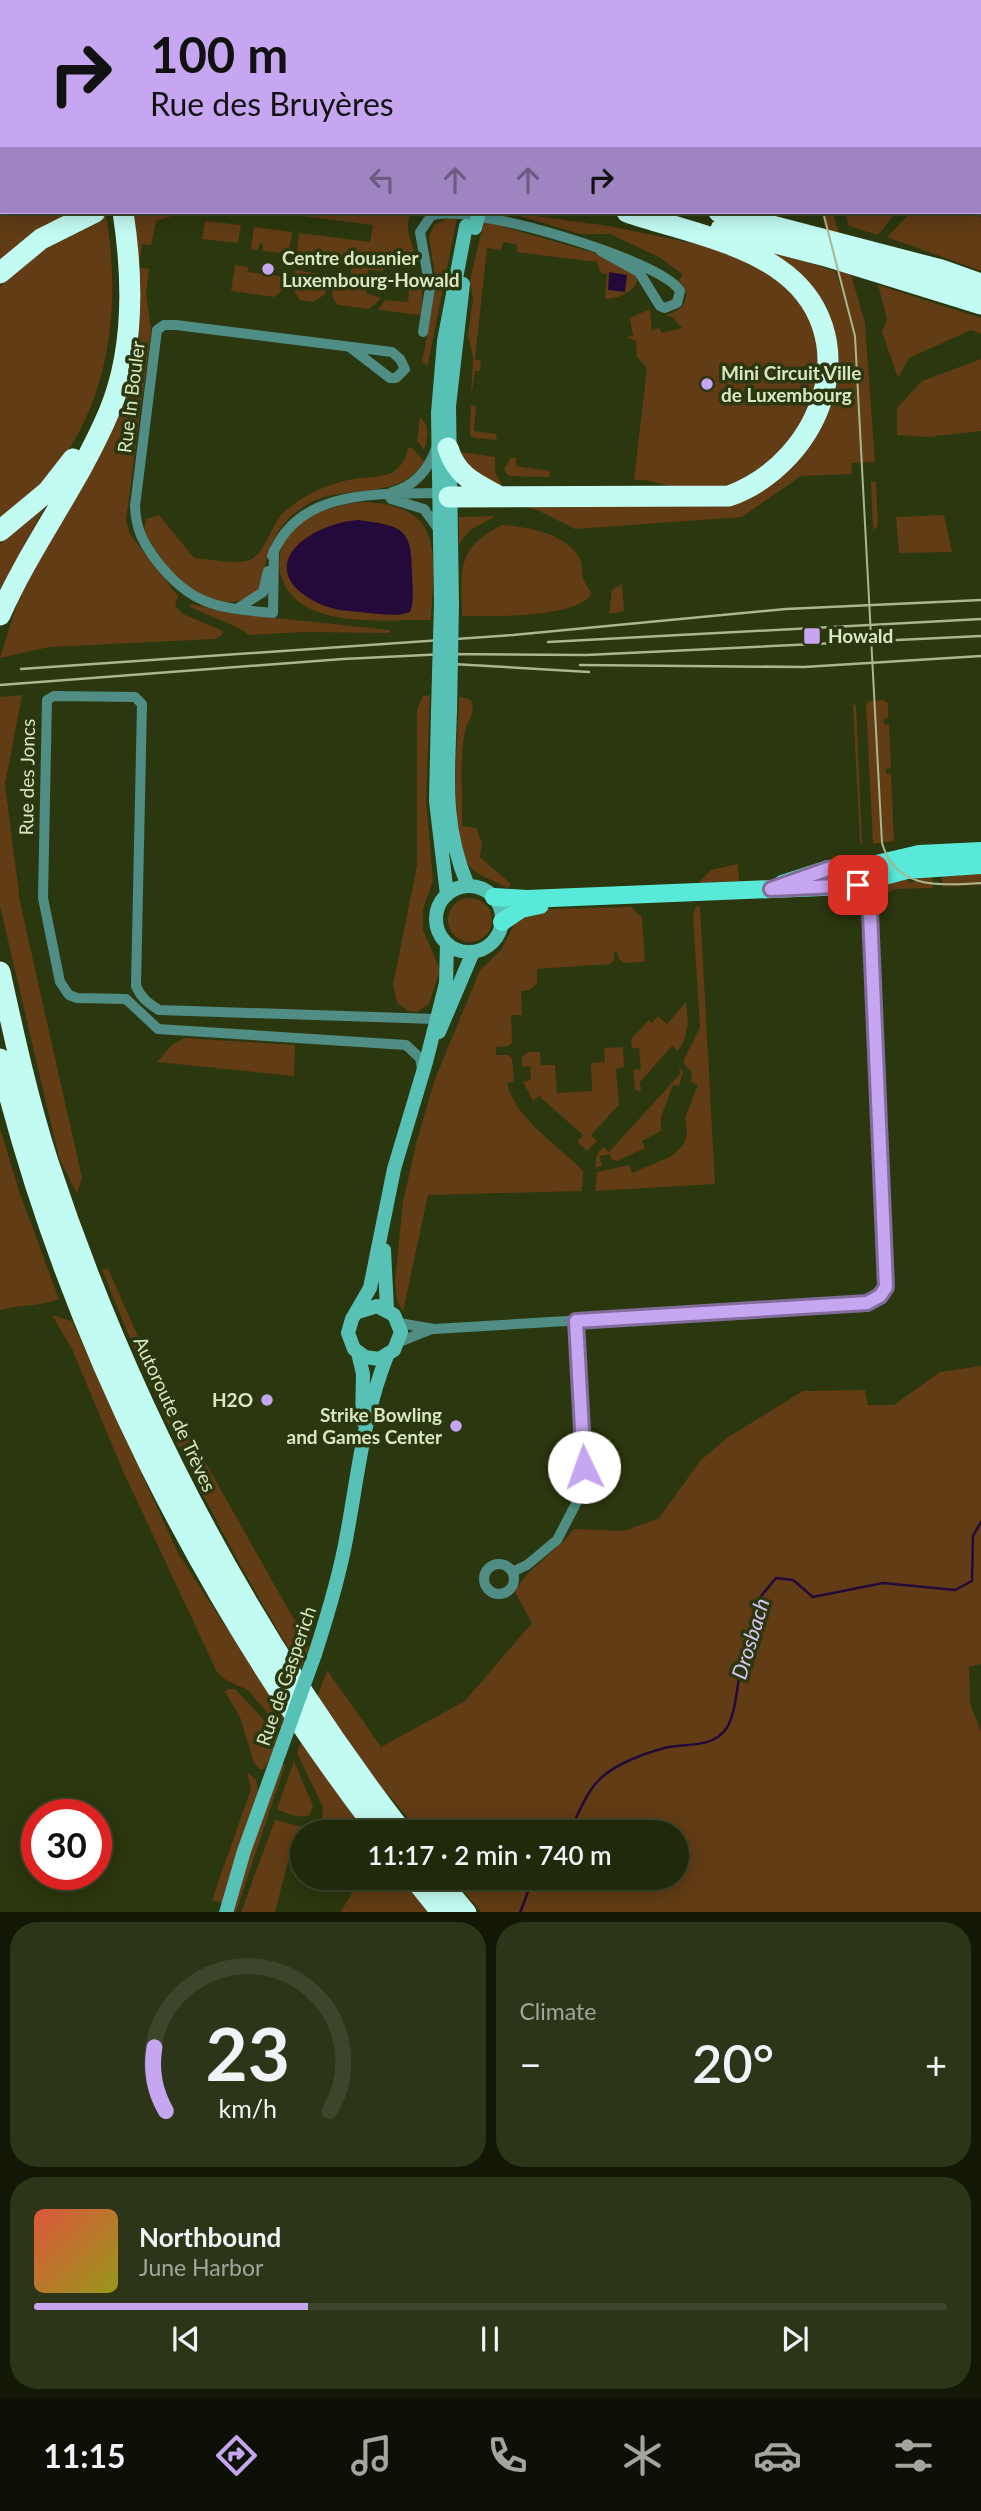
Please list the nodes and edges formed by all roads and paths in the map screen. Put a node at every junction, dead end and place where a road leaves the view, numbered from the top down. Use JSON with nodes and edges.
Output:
{"nodes":[{"id":1,"x":92,"y":214,"type":"edge"},
{"id":2,"x":439,"y":214,"type":"edge"},
{"id":3,"x":462,"y":214,"type":"edge"},
{"id":4,"x":471,"y":214,"type":"edge"},
{"id":5,"x":478,"y":214,"type":"edge"},
{"id":6,"x":633,"y":214,"type":"edge"},
{"id":7,"x":638,"y":214,"type":"edge"},
{"id":8,"x":727,"y":214,"type":"edge"},
{"id":9,"x":789,"y":214,"type":"edge"},
{"id":10,"x":122,"y":226,"type":"edge"},
{"id":11,"x":471,"y":227,"type":"junction"},
{"id":12,"x":601,"y":251,"type":"junction"},
{"id":13,"x":941,"y":270,"type":"junction"},
{"id":14,"x":0,"y":273,"type":"edge"},
{"id":15,"x":981,"y":284,"type":"edge"},
{"id":16,"x":981,"y":304,"type":"edge"},
{"id":17,"x":423,"y":332,"type":"dead end"},
{"id":18,"x":351,"y":348,"type":"junction"},
{"id":19,"x":443,"y":446,"type":"junction"},
{"id":20,"x":444,"y":495,"type":"junction"},
{"id":21,"x":496,"y":495,"type":"junction"},
{"id":22,"x":374,"y":496,"type":"junction"},
{"id":23,"x":0,"y":531,"type":"edge"},
{"id":24,"x":441,"y":535,"type":"junction"},
{"id":25,"x":274,"y":550,"type":"junction"},
{"id":26,"x":447,"y":603,"type":"junction"},
{"id":27,"x":237,"y":609,"type":"junction"},
{"id":28,"x":0,"y":615,"type":"edge"},
{"id":29,"x":444,"y":711,"type":"junction"},
{"id":30,"x":981,"y":851,"type":"edge"},
{"id":31,"x":981,"y":865,"type":"edge"},
{"id":32,"x":868,"y":874,"type":"junction"},
{"id":33,"x":468,"y":886,"type":"junction"},
{"id":34,"x":447,"y":895,"type":"junction"},
{"id":35,"x":591,"y":896,"type":"junction"},
{"id":36,"x":494,"y":897,"type":"junction"},
{"id":37,"x":502,"y":922,"type":"junction"},
{"id":38,"x":447,"y":944,"type":"junction"},
{"id":39,"x":473,"y":952,"type":"junction"},
{"id":40,"x":0,"y":972,"type":"edge"},
{"id":41,"x":159,"y":1010,"type":"junction"},
{"id":42,"x":272,"y":1014,"type":"junction"},
{"id":43,"x":368,"y":1018,"type":"junction"},
{"id":44,"x":435,"y":1019,"type":"junction"},
{"id":45,"x":389,"y":1020,"type":"junction"},
{"id":46,"x":158,"y":1028,"type":"junction"},
{"id":47,"x":271,"y":1035,"type":"junction"},
{"id":48,"x":366,"y":1041,"type":"junction"},
{"id":49,"x":388,"y":1042,"type":"junction"},
{"id":50,"x":0,"y":1059,"type":"edge"},
{"id":51,"x":424,"y":1068,"type":"junction"},
{"id":52,"x":0,"y":1089,"type":"edge"},
{"id":53,"x":38,"y":1189,"type":"junction"},
{"id":54,"x":384,"y":1220,"type":"junction"},
{"id":55,"x":387,"y":1309,"type":"junction"},
{"id":56,"x":358,"y":1312,"type":"junction"},
{"id":57,"x":576,"y":1321,"type":"junction"},
{"id":58,"x":399,"y":1323,"type":"junction"},
{"id":59,"x":434,"y":1329,"type":"junction"},
{"id":60,"x":399,"y":1342,"type":"junction"},
{"id":61,"x":358,"y":1353,"type":"junction"},
{"id":62,"x":387,"y":1356,"type":"junction"},
{"id":63,"x":362,"y":1447,"type":"junction"},
{"id":64,"x":512,"y":1572,"type":"dead end"},
{"id":65,"x":371,"y":1820,"type":"edge"},
{"id":66,"x":393,"y":1820,"type":"edge"},
{"id":67,"x":432,"y":1890,"type":"edge"},
{"id":68,"x":439,"y":1890,"type":"edge"},
{"id":69,"x":226,"y":1912,"type":"edge"},
{"id":70,"x":442,"y":1912,"type":"edge"},
{"id":71,"x":465,"y":1912,"type":"edge"}],
"edges":[{"from":1,"to":14,"type":"highway"},
{"from":2,"to":17,"type":"street"},
{"from":3,"to":12,"type":"street"},
{"from":4,"to":11,"type":"main road"},
{"from":5,"to":11,"type":"main road","bridge":true},
{"from":6,"to":21,"type":"highway"},
{"from":7,"to":16,"type":"highway"},
{"from":8,"to":13,"type":"highway"},
{"from":9,"to":13,"type":"highway"},
{"from":10,"to":23,"type":"highway"},
{"from":10,"to":28,"type":"highway"},
{"from":11,"to":19,"type":"main road"},
{"from":12,"to":12,"type":"street"},
{"from":13,"to":15,"type":"highway"},
{"from":18,"to":18,"type":"street","name":"Rue In Bouler"},
{"from":18,"to":27,"type":"street","name":"Rue In Bouler"},
{"from":19,"to":20,"type":"main road"},
{"from":19,"to":21,"type":"highway"},
{"from":19,"to":22,"type":"street"},
{"from":20,"to":21,"type":"highway"},
{"from":20,"to":22,"type":"street"},
{"from":20,"to":24,"type":"main road"},
{"from":20,"to":26,"type":"main road"},
{"from":22,"to":24,"type":"street"},
{"from":22,"to":25,"type":"street"},
{"from":24,"to":26,"type":"main road"},
{"from":25,"to":27,"type":"street"},
{"from":25,"to":27,"type":"street"},
{"from":26,"to":29,"type":"main road","bridge":true},
{"from":29,"to":33,"type":"main road"},
{"from":29,"to":34,"type":"main road"},
{"from":30,"to":32,"type":"main road"},
{"from":31,"to":32,"type":"main road"},
{"from":32,"to":35,"type":"main road"},
{"from":32,"to":57,"type":"street"},
{"from":33,"to":34,"type":"main road"},
{"from":33,"to":36,"type":"main road"},
{"from":34,"to":38,"type":"main road"},
{"from":35,"to":36,"type":"main road"},
{"from":35,"to":37,"type":"main road"},
{"from":36,"to":37,"type":"main road"},
{"from":37,"to":39,"type":"main road"},
{"from":38,"to":39,"type":"main road"},
{"from":38,"to":44,"type":"main road"},
{"from":39,"to":51,"type":"main road"},
{"from":40,"to":66,"type":"highway","name":"Autoroute de Trèves"},
{"from":41,"to":42,"type":"street"},
{"from":41,"to":46,"type":"street"},
{"from":41,"to":46,"type":"street","name":"Rue des Joncs"},
{"from":42,"to":43,"type":"street"},
{"from":42,"to":47,"type":"street"},
{"from":43,"to":45,"type":"street"},
{"from":43,"to":48,"type":"street"},
{"from":44,"to":45,"type":"street"},
{"from":44,"to":51,"type":"main road"},
{"from":45,"to":49,"type":"street"},
{"from":46,"to":47,"type":"street"},
{"from":47,"to":48,"type":"street"},
{"from":48,"to":49,"type":"street"},
{"from":49,"to":51,"type":"street"},
{"from":50,"to":53,"type":"highway"},
{"from":51,"to":54,"type":"main road"},
{"from":52,"to":53,"type":"highway"},
{"from":53,"to":65,"type":"highway"},
{"from":54,"to":55,"type":"main road"},
{"from":54,"to":56,"type":"main road"},
{"from":55,"to":56,"type":"main road"},
{"from":55,"to":58,"type":"main road"},
{"from":56,"to":61,"type":"main road"},
{"from":57,"to":59,"type":"street"},
{"from":57,"to":64,"type":"street"},
{"from":58,"to":59,"type":"street"},
{"from":58,"to":60,"type":"main road"},
{"from":59,"to":60,"type":"street"},
{"from":60,"to":62,"type":"main road"},
{"from":61,"to":62,"type":"main road"},
{"from":61,"to":63,"type":"main road","name":"Rue de Gasperich"},
{"from":62,"to":63,"type":"main road","name":"Rue de Gasperich"},
{"from":63,"to":69,"type":"main road","name":"Rue de Gasperich","bridge":true},
{"from":67,"to":70,"type":"highway"},
{"from":68,"to":71,"type":"highway"}]}
